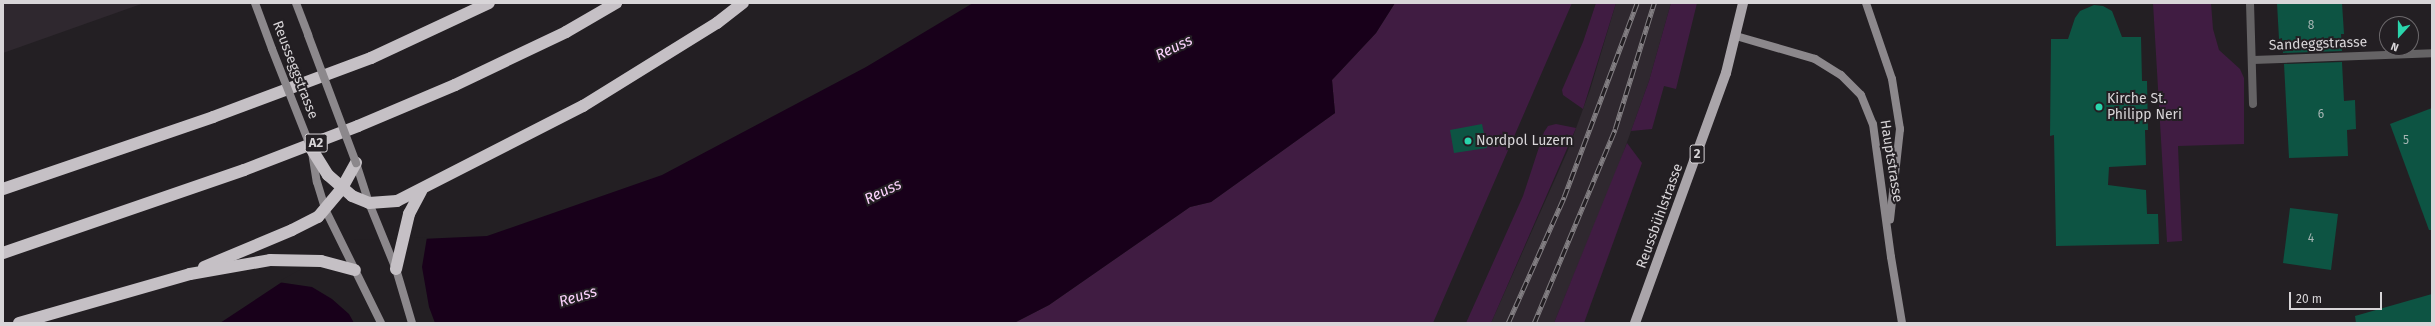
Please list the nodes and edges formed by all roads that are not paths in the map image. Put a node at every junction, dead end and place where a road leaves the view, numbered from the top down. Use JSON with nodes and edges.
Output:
{"nodes":[{"id":1,"x":255,"y":3,"type":"edge"},
{"id":2,"x":296,"y":3,"type":"edge"},
{"id":3,"x":489,"y":3,"type":"edge"},
{"id":4,"x":616,"y":3,"type":"edge"},
{"id":5,"x":743,"y":3,"type":"edge"},
{"id":6,"x":1743,"y":3,"type":"edge"},
{"id":7,"x":1866,"y":3,"type":"edge"},
{"id":8,"x":2250,"y":3,"type":"edge"},
{"id":9,"x":1736,"y":36,"type":"junction"},
{"id":10,"x":2432,"y":53,"type":"edge"},
{"id":11,"x":2253,"y":60,"type":"junction"},
{"id":12,"x":2253,"y":104,"type":"dead end"},
{"id":13,"x":311,"y":148,"type":"junction"},
{"id":14,"x":356,"y":163,"type":"junction"},
{"id":15,"x":342,"y":188,"type":"junction"},
{"id":16,"x":3,"y":189,"type":"edge"},
{"id":17,"x":421,"y":191,"type":"junction"},
{"id":18,"x":369,"y":203,"type":"junction"},
{"id":19,"x":325,"y":209,"type":"junction"},
{"id":20,"x":1888,"y":230,"type":"junction"},
{"id":21,"x":3,"y":253,"type":"edge"},
{"id":22,"x":396,"y":269,"type":"junction"},
{"id":23,"x":355,"y":270,"type":"junction"},
{"id":24,"x":190,"y":274,"type":"junction"},
{"id":25,"x":19,"y":323,"type":"edge"},
{"id":26,"x":381,"y":323,"type":"edge"},
{"id":27,"x":412,"y":323,"type":"edge"},
{"id":28,"x":1635,"y":323,"type":"edge"},
{"id":29,"x":1902,"y":323,"type":"edge"}],
"edges":[{"from":1,"to":13,"type":"main road","name":"Reusseggstrasse","bridge":true},
{"from":2,"to":14,"type":"main road","name":"Reusseggstrasse","bridge":true},
{"from":3,"to":16,"type":"highway"},
{"from":4,"to":21,"type":"highway","number":"A2"},
{"from":5,"to":17,"type":"highway"},
{"from":6,"to":9,"type":"main road","name":"Reussbühlstrasse","number":"2"},
{"from":7,"to":20,"type":"main road","name":"Hauptstrasse"},
{"from":8,"to":11,"type":"street"},
{"from":9,"to":20,"type":"main road","name":"Hauptstrasse"},
{"from":9,"to":28,"type":"main road","name":"Reussbühlstrasse","number":"2"},
{"from":10,"to":11,"type":"street","name":"Sandeggstrasse"},
{"from":11,"to":12,"type":"street"},
{"from":13,"to":15,"type":"highway"},
{"from":13,"to":19,"type":"main road","name":"Reusseggstrasse"},
{"from":14,"to":15,"type":"highway"},
{"from":14,"to":18,"type":"main road","name":"Reusseggstrasse"},
{"from":15,"to":18,"type":"highway"},
{"from":15,"to":19,"type":"highway"},
{"from":17,"to":18,"type":"highway"},
{"from":17,"to":22,"type":"highway"},
{"from":18,"to":22,"type":"main road","name":"Reusseggstrasse"},
{"from":19,"to":23,"type":"main road","name":"Reusseggstrasse"},
{"from":19,"to":24,"type":"highway"},
{"from":20,"to":29,"type":"main road","name":"Hauptstrasse"},
{"from":22,"to":27,"type":"main road","name":"Reusseggstrasse"},
{"from":23,"to":24,"type":"highway"},
{"from":23,"to":26,"type":"main road","name":"Reusseggstrasse"},
{"from":24,"to":25,"type":"highway"}]}
